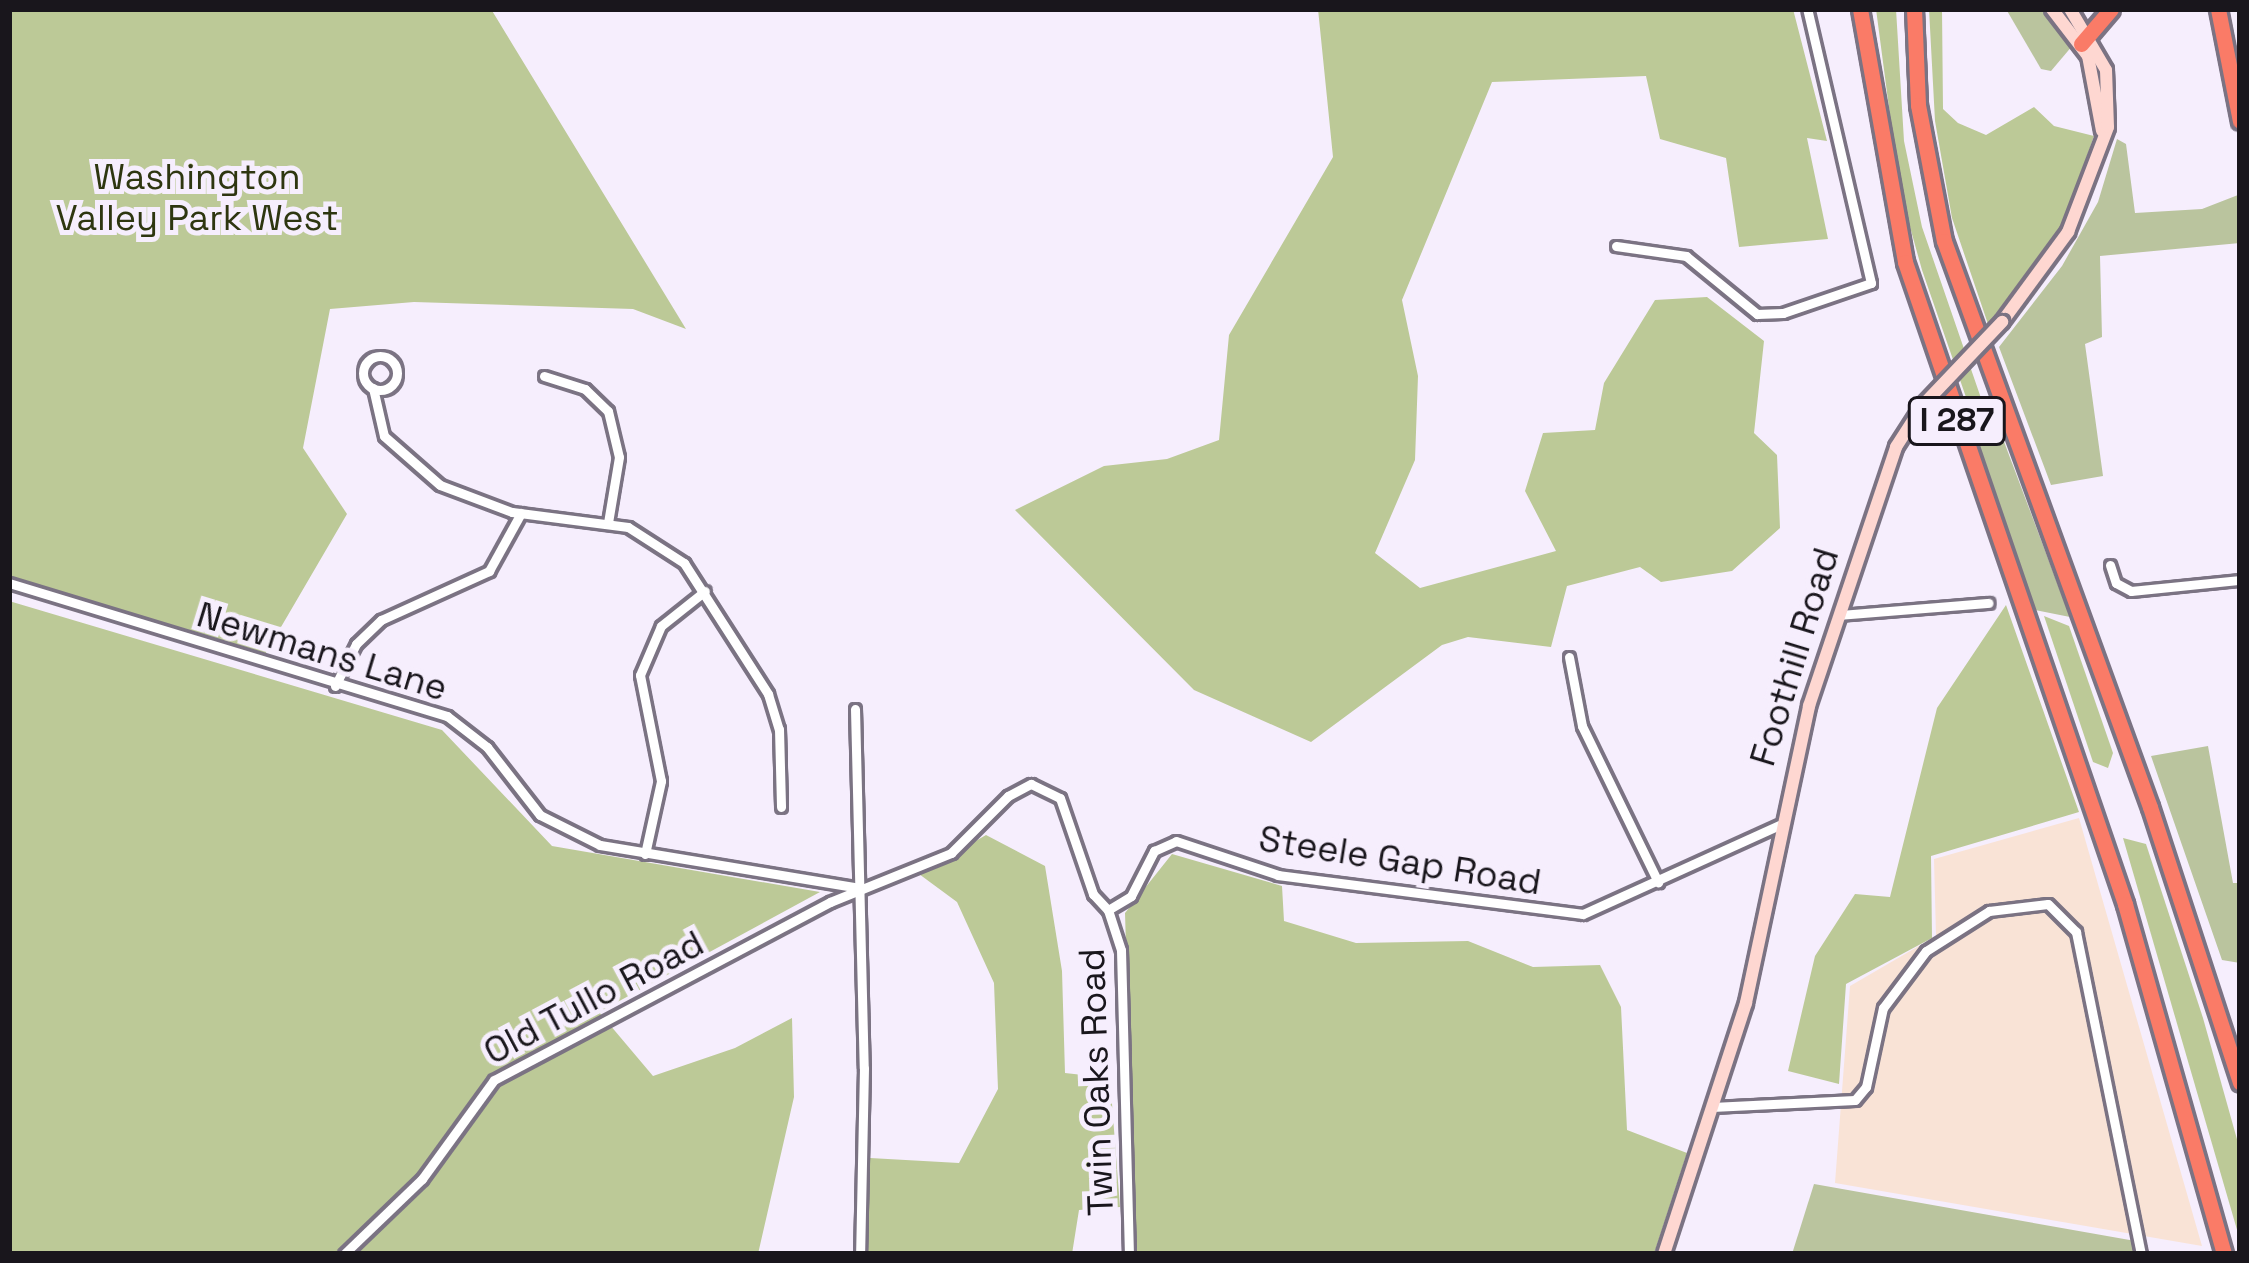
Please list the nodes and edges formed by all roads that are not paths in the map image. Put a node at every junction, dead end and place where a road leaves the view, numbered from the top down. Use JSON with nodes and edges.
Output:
{"nodes":[{"id":1,"x":1807,"y":9,"type":"edge"},
{"id":2,"x":1860,"y":9,"type":"edge"},
{"id":3,"x":1914,"y":9,"type":"edge"},
{"id":4,"x":2052,"y":9,"type":"edge"},
{"id":5,"x":2070,"y":9,"type":"edge"},
{"id":6,"x":2111,"y":9,"type":"edge"},
{"id":7,"x":2218,"y":9,"type":"edge"},
{"id":8,"x":2086,"y":38,"type":"junction"},
{"id":9,"x":2240,"y":121,"type":"edge"},
{"id":10,"x":1616,"y":246,"type":"dead end"},
{"id":11,"x":544,"y":376,"type":"dead end"},
{"id":12,"x":373,"y":388,"type":"dead end"},
{"id":13,"x":521,"y":513,"type":"junction"},
{"id":14,"x":608,"y":523,"type":"junction"},
{"id":15,"x":2110,"y":565,"type":"dead end"},
{"id":16,"x":2240,"y":580,"type":"edge"},
{"id":17,"x":9,"y":583,"type":"edge"},
{"id":18,"x":705,"y":591,"type":"junction"},
{"id":19,"x":1989,"y":603,"type":"dead end"},
{"id":20,"x":1838,"y":615,"type":"junction"},
{"id":21,"x":1569,"y":657,"type":"dead end"},
{"id":22,"x":335,"y":686,"type":"junction"},
{"id":23,"x":855,"y":709,"type":"dead end"},
{"id":24,"x":782,"y":807,"type":"dead end"},
{"id":25,"x":1779,"y":825,"type":"junction"},
{"id":26,"x":645,"y":854,"type":"junction"},
{"id":27,"x":1658,"y":882,"type":"junction"},
{"id":28,"x":861,"y":888,"type":"junction"},
{"id":29,"x":1108,"y":910,"type":"junction"},
{"id":30,"x":2240,"y":1083,"type":"edge"},
{"id":31,"x":1712,"y":1107,"type":"junction"},
{"id":32,"x":344,"y":1254,"type":"edge"},
{"id":33,"x":860,"y":1254,"type":"edge"},
{"id":34,"x":1129,"y":1254,"type":"edge"},
{"id":35,"x":1664,"y":1254,"type":"edge"},
{"id":36,"x":2141,"y":1254,"type":"edge"},
{"id":37,"x":2224,"y":1254,"type":"edge"}],
"edges":[{"from":1,"to":10,"type":"street"},
{"from":2,"to":37,"type":"highway","number":"I 287"},
{"from":3,"to":30,"type":"highway","number":"I 287"},
{"from":4,"to":8,"type":"street","name":"Foothill Road"},
{"from":5,"to":8,"type":"street","name":"Foothill Road"},
{"from":6,"to":8,"type":"highway"},
{"from":7,"to":9,"type":"highway"},
{"from":8,"to":20,"type":"street","name":"Foothill Road","bridge":true},
{"from":11,"to":14,"type":"street"},
{"from":12,"to":13,"type":"street"},
{"from":13,"to":14,"type":"street"},
{"from":13,"to":22,"type":"street"},
{"from":14,"to":18,"type":"street"},
{"from":15,"to":16,"type":"street"},
{"from":17,"to":22,"type":"street","name":"Newmans Lane"},
{"from":18,"to":24,"type":"street"},
{"from":18,"to":26,"type":"street"},
{"from":19,"to":20,"type":"street"},
{"from":20,"to":25,"type":"street","name":"Foothill Road"},
{"from":21,"to":27,"type":"street"},
{"from":22,"to":26,"type":"street","name":"Newmans Lane"},
{"from":23,"to":28,"type":"street"},
{"from":25,"to":27,"type":"street","name":"Steele Gap Road"},
{"from":25,"to":31,"type":"street","name":"Foothill Road"},
{"from":26,"to":28,"type":"street","name":"Newmans Lane"},
{"from":27,"to":29,"type":"street","name":"Steele Gap Road"},
{"from":28,"to":29,"type":"street"},
{"from":28,"to":32,"type":"street","name":"Old Tullo Road"},
{"from":28,"to":33,"type":"street"},
{"from":29,"to":34,"type":"street","name":"Twin Oaks Road"},
{"from":31,"to":35,"type":"street","name":"Foothill Road"},
{"from":31,"to":36,"type":"street"}]}
